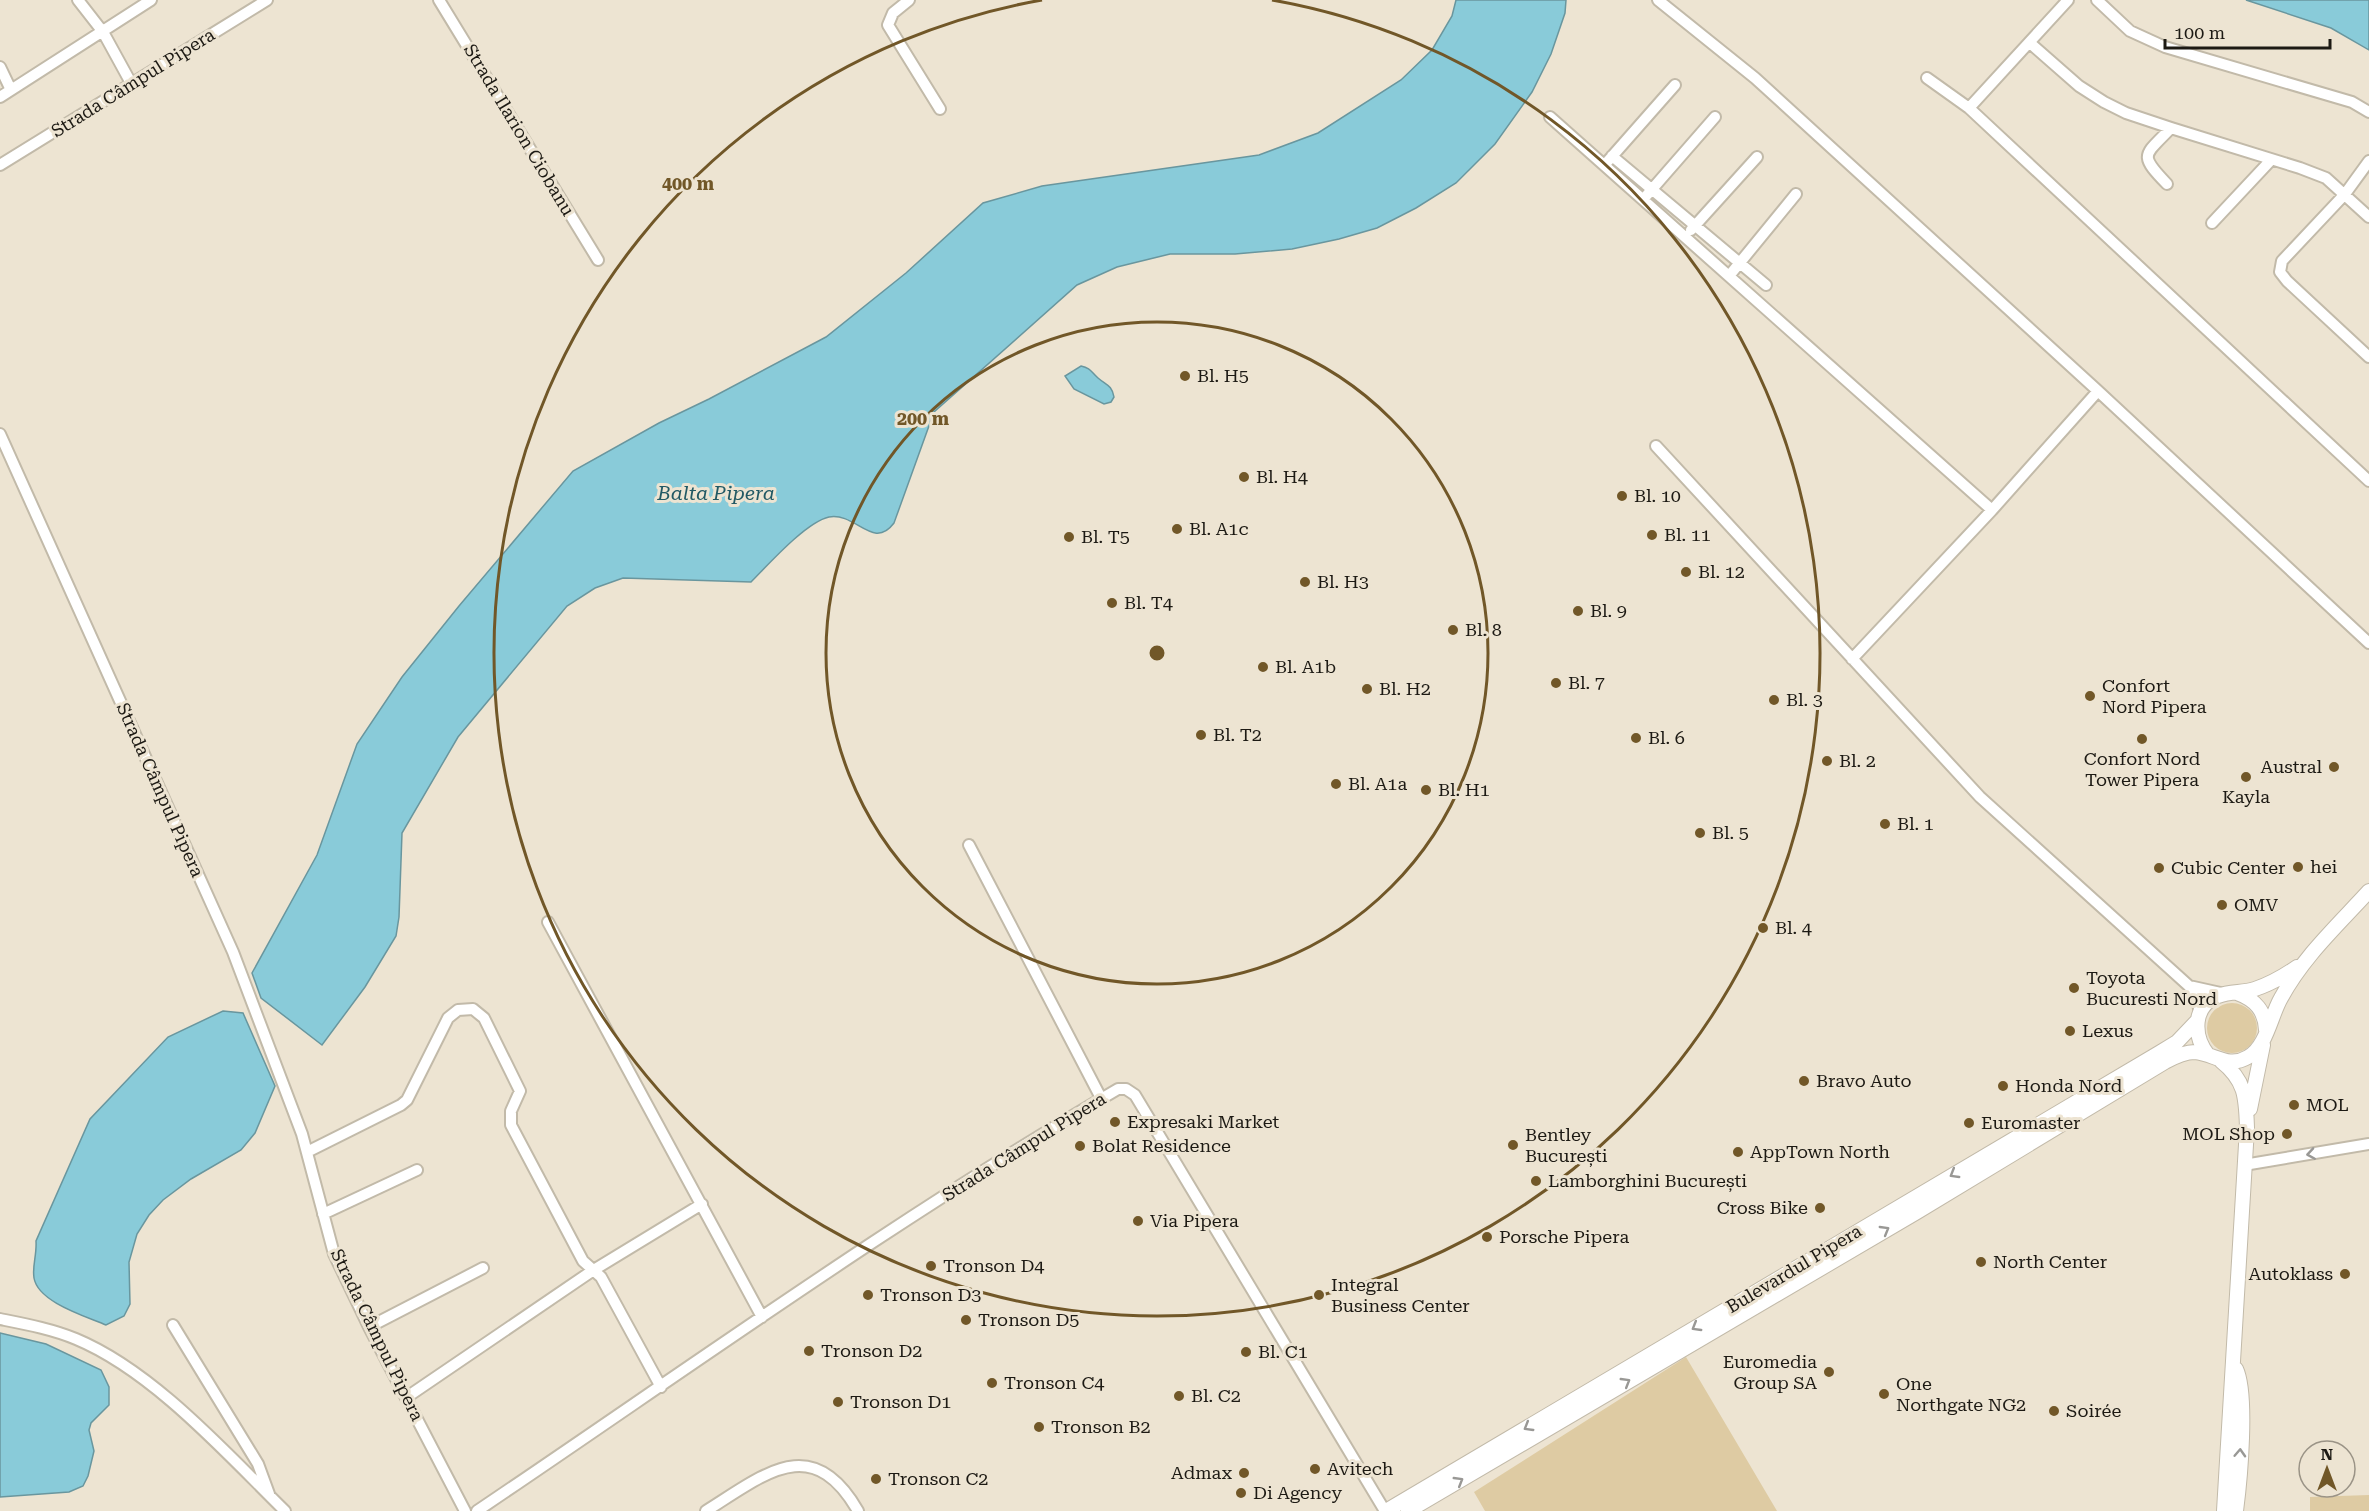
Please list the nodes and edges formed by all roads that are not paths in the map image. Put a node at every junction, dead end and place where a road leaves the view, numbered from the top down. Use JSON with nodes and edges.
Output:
{"nodes":[{"id":1,"x":78,"y":0,"type":"edge"},
{"id":2,"x":151,"y":0,"type":"edge"},
{"id":3,"x":267,"y":0,"type":"edge"},
{"id":4,"x":439,"y":0,"type":"edge"},
{"id":5,"x":909,"y":0,"type":"edge"},
{"id":6,"x":1658,"y":0,"type":"edge"},
{"id":7,"x":2068,"y":0,"type":"edge"},
{"id":8,"x":2097,"y":0,"type":"edge"},
{"id":9,"x":103,"y":32,"type":"junction"},
{"id":10,"x":2030,"y":43,"type":"junction"},
{"id":11,"x":0,"y":67,"type":"edge"},
{"id":12,"x":1927,"y":78,"type":"dead end"},
{"id":13,"x":131,"y":83,"type":"junction"},
{"id":14,"x":1675,"y":86,"type":"dead end"},
{"id":15,"x":11,"y":90,"type":"junction"},
{"id":16,"x":0,"y":97,"type":"edge"},
{"id":17,"x":1969,"y":108,"type":"junction"},
{"id":18,"x":940,"y":109,"type":"dead end"},
{"id":19,"x":2369,"y":112,"type":"edge"},
{"id":20,"x":1550,"y":117,"type":"dead end"},
{"id":21,"x":1715,"y":117,"type":"dead end"},
{"id":22,"x":2171,"y":128,"type":"junction"},
{"id":23,"x":1612,"y":156,"type":"junction"},
{"id":24,"x":1757,"y":156,"type":"dead end"},
{"id":25,"x":2271,"y":160,"type":"junction"},
{"id":26,"x":2369,"y":160,"type":"edge"},
{"id":27,"x":0,"y":165,"type":"edge"},
{"id":28,"x":1604,"y":165,"type":"junction"},
{"id":29,"x":2167,"y":184,"type":"dead end"},
{"id":30,"x":1652,"y":190,"type":"junction"},
{"id":31,"x":1796,"y":194,"type":"dead end"},
{"id":32,"x":2345,"y":194,"type":"junction"},
{"id":33,"x":1643,"y":200,"type":"junction"},
{"id":34,"x":2369,"y":217,"type":"edge"},
{"id":35,"x":2212,"y":223,"type":"dead end"},
{"id":36,"x":1695,"y":226,"type":"junction"},
{"id":37,"x":1685,"y":237,"type":"junction"},
{"id":38,"x":598,"y":260,"type":"dead end"},
{"id":39,"x":1739,"y":263,"type":"junction"},
{"id":40,"x":1729,"y":276,"type":"junction"},
{"id":41,"x":1766,"y":285,"type":"dead end"},
{"id":42,"x":2369,"y":357,"type":"edge"},
{"id":43,"x":2098,"y":391,"type":"junction"},
{"id":44,"x":0,"y":434,"type":"edge"},
{"id":45,"x":1656,"y":446,"type":"dead end"},
{"id":46,"x":2369,"y":481,"type":"edge"},
{"id":47,"x":1992,"y":510,"type":"junction"},
{"id":48,"x":2369,"y":643,"type":"edge"},
{"id":49,"x":1852,"y":659,"type":"junction"},
{"id":50,"x":969,"y":845,"type":"dead end"},
{"id":51,"x":2369,"y":891,"type":"edge"},
{"id":52,"x":548,"y":922,"type":"dead end"},
{"id":53,"x":2303,"y":962,"type":"junction"},
{"id":54,"x":2189,"y":986,"type":"junction"},
{"id":55,"x":2231,"y":994,"type":"junction"},
{"id":56,"x":2199,"y":1016,"type":"junction"},
{"id":57,"x":2265,"y":1035,"type":"junction"},
{"id":58,"x":2208,"y":1055,"type":"junction"},
{"id":59,"x":2221,"y":1061,"type":"junction"},
{"id":60,"x":1101,"y":1098,"type":"junction"},
{"id":61,"x":2247,"y":1128,"type":"junction"},
{"id":62,"x":2369,"y":1144,"type":"edge"},
{"id":63,"x":307,"y":1152,"type":"junction"},
{"id":64,"x":2244,"y":1165,"type":"junction"},
{"id":65,"x":417,"y":1170,"type":"dead end"},
{"id":66,"x":702,"y":1204,"type":"junction"},
{"id":67,"x":323,"y":1214,"type":"junction"},
{"id":68,"x":483,"y":1268,"type":"dead end"},
{"id":69,"x":592,"y":1271,"type":"junction"},
{"id":70,"x":762,"y":1317,"type":"junction"},
{"id":71,"x":0,"y":1319,"type":"edge"},
{"id":72,"x":173,"y":1325,"type":"dead end"},
{"id":73,"x":369,"y":1327,"type":"junction"},
{"id":74,"x":2233,"y":1365,"type":"junction"},
{"id":75,"x":661,"y":1387,"type":"junction"},
{"id":76,"x":407,"y":1397,"type":"junction"},
{"id":77,"x":2225,"y":1489,"type":"junction"},
{"id":78,"x":270,"y":1497,"type":"junction"},
{"id":79,"x":285,"y":1511,"type":"edge"},
{"id":80,"x":465,"y":1511,"type":"edge"},
{"id":81,"x":477,"y":1511,"type":"edge"},
{"id":82,"x":706,"y":1511,"type":"edge"},
{"id":83,"x":858,"y":1511,"type":"edge"},
{"id":84,"x":1385,"y":1511,"type":"edge"},
{"id":85,"x":1408,"y":1511,"type":"edge"},
{"id":86,"x":2224,"y":1511,"type":"edge"},
{"id":87,"x":2234,"y":1511,"type":"edge"}],
"edges":[{"from":1,"to":9,"type":"street"},
{"from":2,"to":9,"type":"street"},
{"from":3,"to":13,"type":"street","name":"Strada Câmpul Pipera"},
{"from":4,"to":38,"type":"street","name":"Strada Ilarion Ciobanu"},
{"from":5,"to":18,"type":"street"},
{"from":6,"to":43,"type":"street"},
{"from":7,"to":10,"type":"street"},
{"from":8,"to":19,"type":"street"},
{"from":9,"to":13,"type":"street"},
{"from":9,"to":15,"type":"street"},
{"from":10,"to":17,"type":"street"},
{"from":10,"to":22,"type":"street"},
{"from":11,"to":15,"type":"street"},
{"from":12,"to":17,"type":"street"},
{"from":13,"to":27,"type":"street","name":"Strada Câmpul Pipera"},
{"from":14,"to":23,"type":"street"},
{"from":15,"to":16,"type":"street"},
{"from":17,"to":46,"type":"street"},
{"from":20,"to":28,"type":"street"},
{"from":21,"to":30,"type":"street"},
{"from":22,"to":25,"type":"street"},
{"from":22,"to":29,"type":"street"},
{"from":23,"to":28,"type":"street"},
{"from":23,"to":30,"type":"street"},
{"from":24,"to":36,"type":"street"},
{"from":25,"to":32,"type":"street"},
{"from":25,"to":35,"type":"street"},
{"from":26,"to":32,"type":"street"},
{"from":28,"to":33,"type":"street"},
{"from":30,"to":33,"type":"street"},
{"from":30,"to":36,"type":"street"},
{"from":31,"to":39,"type":"street"},
{"from":32,"to":34,"type":"street"},
{"from":32,"to":42,"type":"street"},
{"from":33,"to":37,"type":"street"},
{"from":36,"to":37,"type":"street"},
{"from":36,"to":39,"type":"street"},
{"from":37,"to":40,"type":"street"},
{"from":39,"to":40,"type":"street"},
{"from":39,"to":41,"type":"street"},
{"from":40,"to":47,"type":"street"},
{"from":43,"to":47,"type":"street"},
{"from":43,"to":48,"type":"street"},
{"from":44,"to":63,"type":"street","name":"Strada Câmpul Pipera"},
{"from":45,"to":49,"type":"street"},
{"from":47,"to":49,"type":"street"},
{"from":49,"to":54,"type":"street"},
{"from":50,"to":60,"type":"street"},
{"from":51,"to":53,"type":"main road","name":"Bulevardul Pipera"},
{"from":52,"to":66,"type":"street"},
{"from":53,"to":55,"type":"main road","name":"Bulevardul Pipera"},
{"from":53,"to":57,"type":"main road","name":"Bulevardul Pipera"},
{"from":54,"to":55,"type":"street"},
{"from":54,"to":56,"type":"street"},
{"from":55,"to":56,"type":"main road","name":"Bulevardul Pipera"},
{"from":55,"to":57,"type":"main road"},
{"from":56,"to":58,"type":"main road"},
{"from":56,"to":84,"type":"main road","name":"Bulevardul Pipera","one_way":true},
{"from":57,"to":59,"type":"main road","name":"Bulevardul Pipera"},
{"from":57,"to":61,"type":"main road"},
{"from":58,"to":59,"type":"main road","name":"Bulevardul Pipera"},
{"from":85,"to":58,"type":"main road","name":"Bulevardul Pipera","one_way":true},
{"from":59,"to":61,"type":"main road"},
{"from":60,"to":70,"type":"street","name":"Strada Câmpul Pipera"},
{"from":60,"to":84,"type":"street","name":"Strada Câmpul Pipera"},
{"from":61,"to":64,"type":"main road"},
{"from":62,"to":64,"type":"street","one_way":true},
{"from":63,"to":67,"type":"street","name":"Strada Câmpul Pipera"},
{"from":63,"to":69,"type":"street"},
{"from":64,"to":74,"type":"main road"},
{"from":65,"to":67,"type":"street"},
{"from":66,"to":69,"type":"street"},
{"from":66,"to":70,"type":"street"},
{"from":67,"to":73,"type":"street","name":"Strada Câmpul Pipera"},
{"from":68,"to":73,"type":"street"},
{"from":69,"to":75,"type":"street"},
{"from":69,"to":76,"type":"street"},
{"from":70,"to":75,"type":"street","name":"Strada Câmpul Pipera"},
{"from":71,"to":78,"type":"street"},
{"from":72,"to":78,"type":"street"},
{"from":73,"to":76,"type":"street","name":"Strada Câmpul Pipera"},
{"from":74,"to":77,"type":"main road"},
{"from":87,"to":74,"type":"main road","one_way":true},
{"from":75,"to":81,"type":"street","name":"Strada Câmpul Pipera"},
{"from":76,"to":80,"type":"street","name":"Strada Câmpul Pipera"},
{"from":77,"to":86,"type":"main road"},
{"from":77,"to":87,"type":"main road"},
{"from":78,"to":79,"type":"street"},
{"from":82,"to":83,"type":"street"}]}
